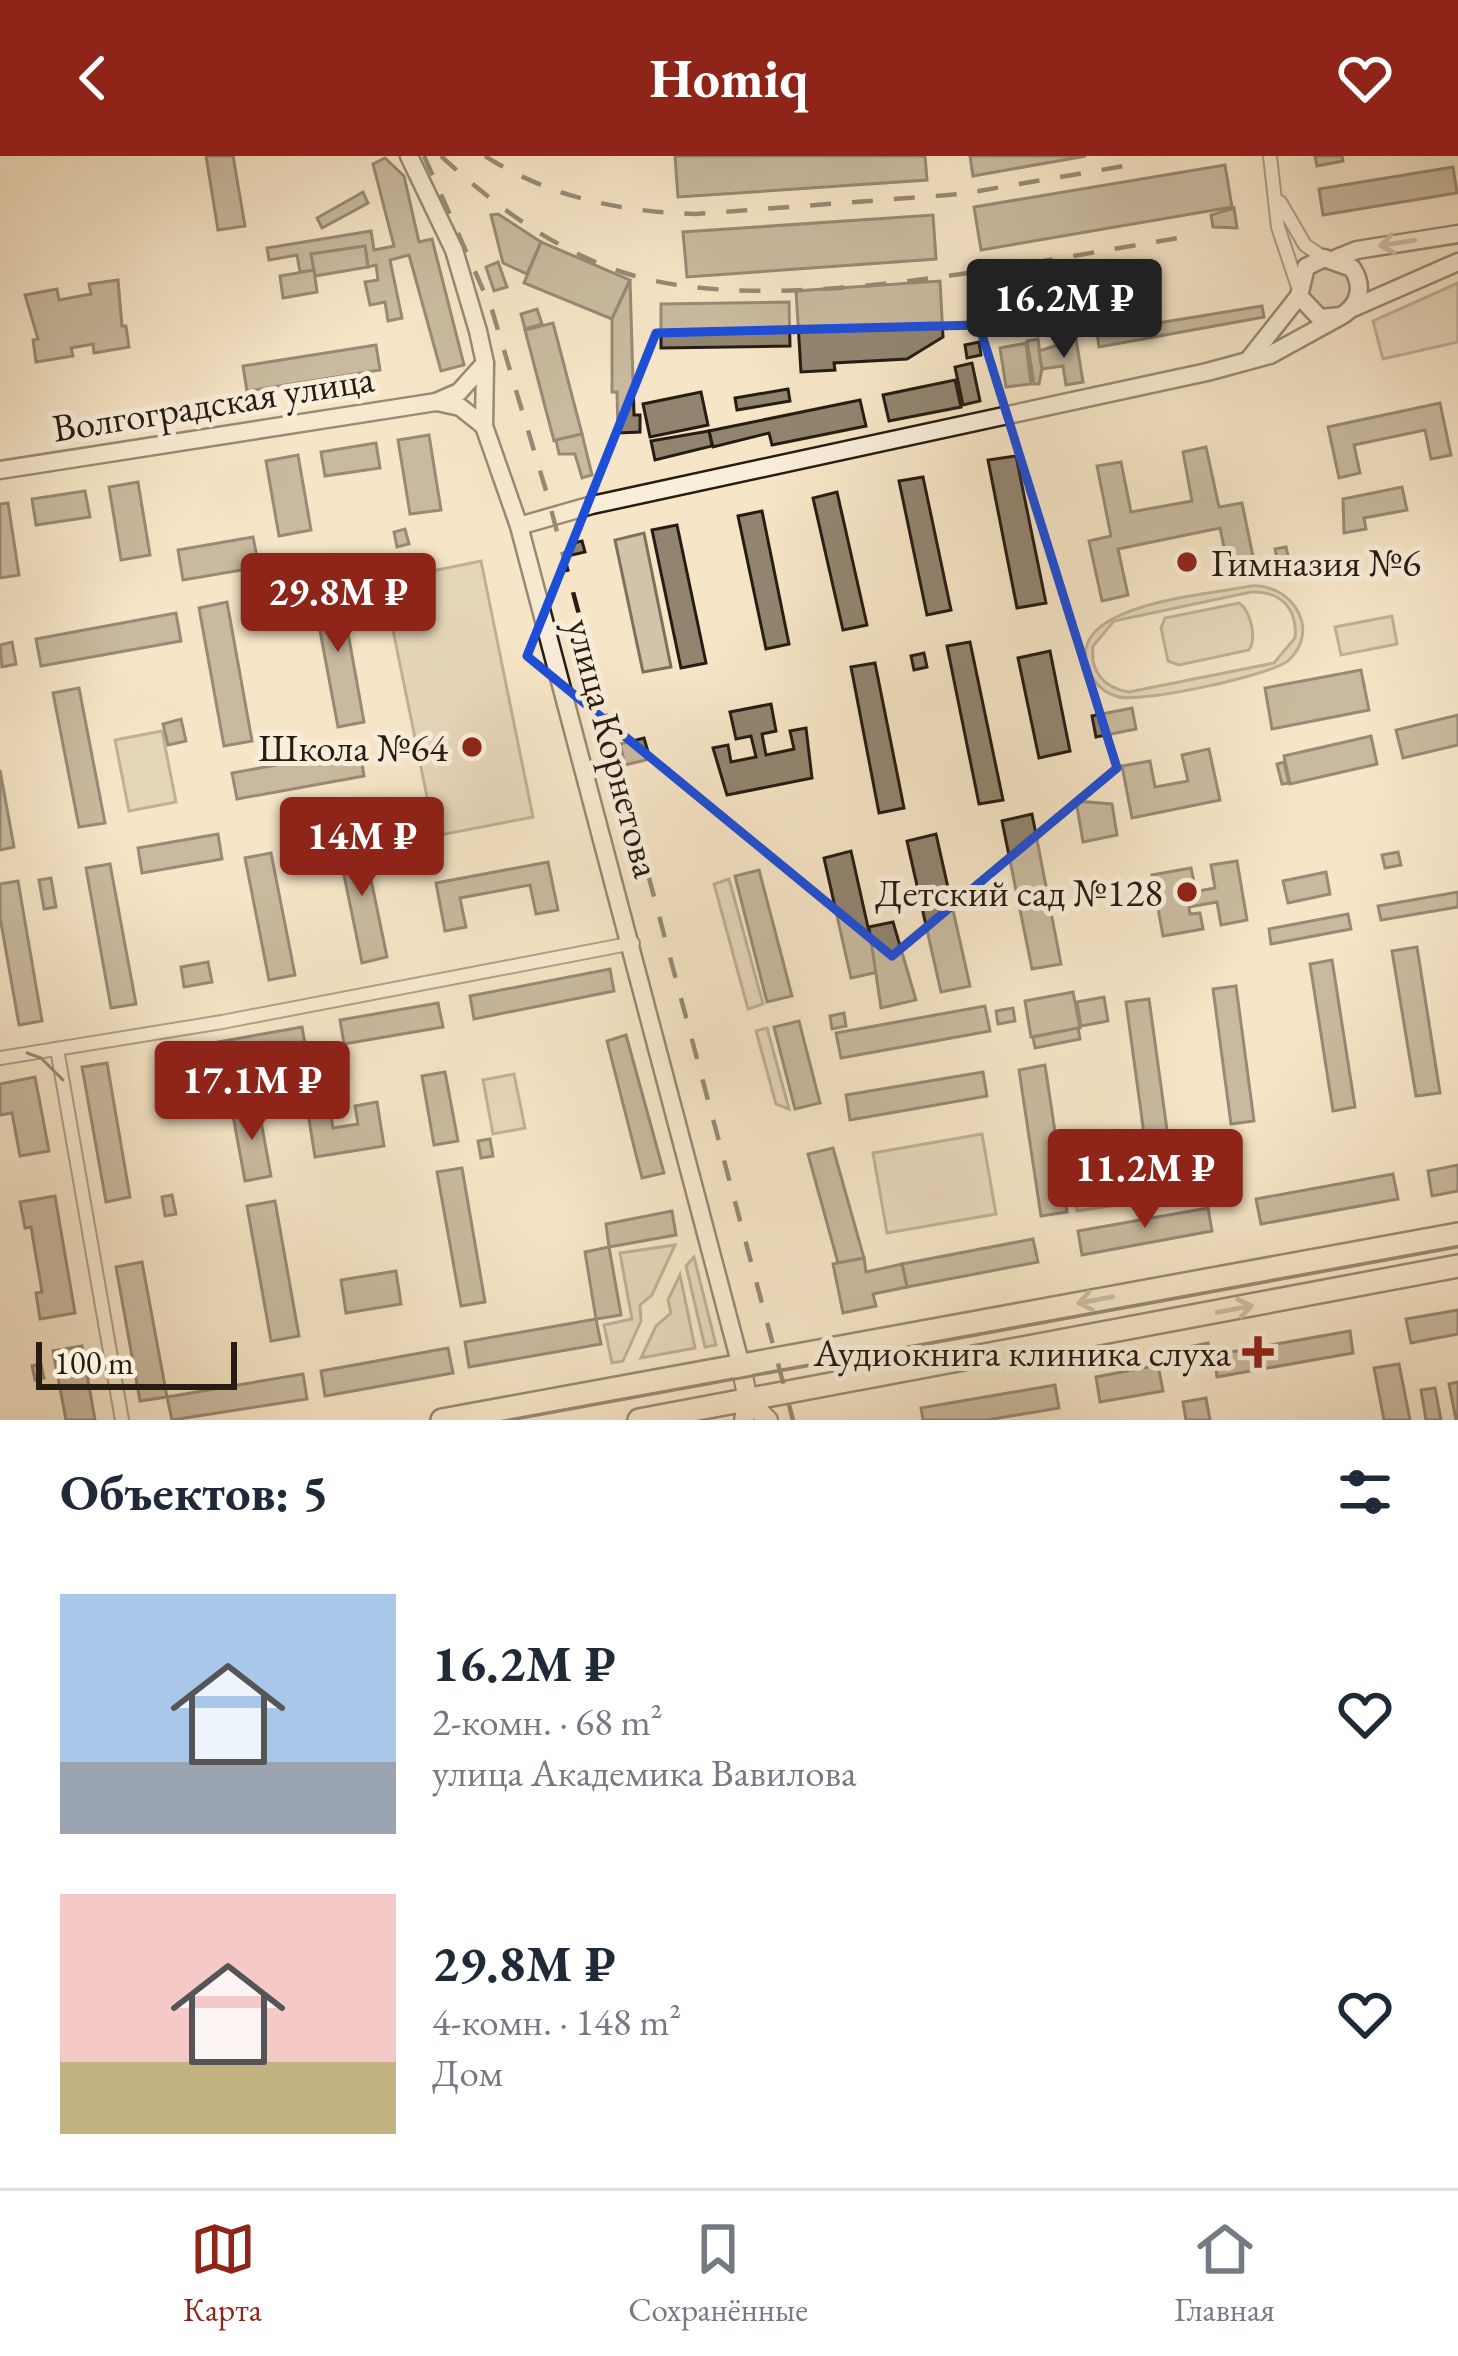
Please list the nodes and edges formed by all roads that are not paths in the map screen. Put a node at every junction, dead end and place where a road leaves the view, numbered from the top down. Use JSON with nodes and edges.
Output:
{"nodes":[{"id":1,"x":409,"y":156,"type":"edge"},
{"id":2,"x":1270,"y":156,"type":"edge"},
{"id":3,"x":1277,"y":195,"type":"junction"},
{"id":4,"x":1458,"y":234,"type":"edge"},
{"id":5,"x":1331,"y":258,"type":"junction"},
{"id":6,"x":1458,"y":262,"type":"edge"},
{"id":7,"x":1299,"y":291,"type":"junction"},
{"id":8,"x":1347,"y":312,"type":"junction"},
{"id":9,"x":1250,"y":358,"type":"junction"},
{"id":10,"x":485,"y":363,"type":"junction"},
{"id":11,"x":436,"y":402,"type":"junction"},
{"id":12,"x":484,"y":426,"type":"junction"},
{"id":13,"x":0,"y":470,"type":"edge"},
{"id":14,"x":519,"y":526,"type":"junction"},
{"id":15,"x":633,"y":943,"type":"junction"},
{"id":16,"x":57,"y":1048,"type":"junction"},
{"id":17,"x":0,"y":1058,"type":"edge"},
{"id":18,"x":1458,"y":1234,"type":"edge"},
{"id":19,"x":1458,"y":1266,"type":"edge"},
{"id":20,"x":741,"y":1366,"type":"junction"},
{"id":21,"x":746,"y":1410,"type":"edge"},
{"id":22,"x":122,"y":1420,"type":"edge"},
{"id":23,"x":442,"y":1420,"type":"edge"},
{"id":24,"x":639,"y":1420,"type":"edge"},
{"id":25,"x":768,"y":1420,"type":"edge"}],
"edges":[{"from":1,"to":10,"type":"street","name":"улица Корнетова"},
{"from":2,"to":3,"type":"street"},
{"from":3,"to":5,"type":"street"},
{"from":3,"to":7,"type":"street"},
{"from":4,"to":5,"type":"street","one_way":true},
{"from":5,"to":7,"type":"street"},
{"from":5,"to":8,"type":"street"},
{"from":6,"to":8,"type":"street"},
{"from":7,"to":8,"type":"street"},
{"from":7,"to":9,"type":"street"},
{"from":8,"to":9,"type":"street"},
{"from":9,"to":14,"type":"street"},
{"from":10,"to":11,"type":"street"},
{"from":10,"to":12,"type":"street","name":"улица Корнетова"},
{"from":11,"to":12,"type":"street"},
{"from":11,"to":13,"type":"street","name":"Волгоградская улица"},
{"from":12,"to":14,"type":"street","name":"улица Корнетова"},
{"from":14,"to":15,"type":"street","name":"улица Корнетова"},
{"from":15,"to":16,"type":"street"},
{"from":15,"to":20,"type":"street","name":"улица Корнетова"},
{"from":16,"to":17,"type":"street"},
{"from":16,"to":22,"type":"street"},
{"from":18,"to":20,"type":"highway","one_way":true},
{"from":21,"to":19,"type":"highway","one_way":true},
{"from":20,"to":21,"type":"main road"},
{"from":20,"to":23,"type":"highway"},
{"from":21,"to":24,"type":"highway"},
{"from":21,"to":25,"type":"main road"}]}
